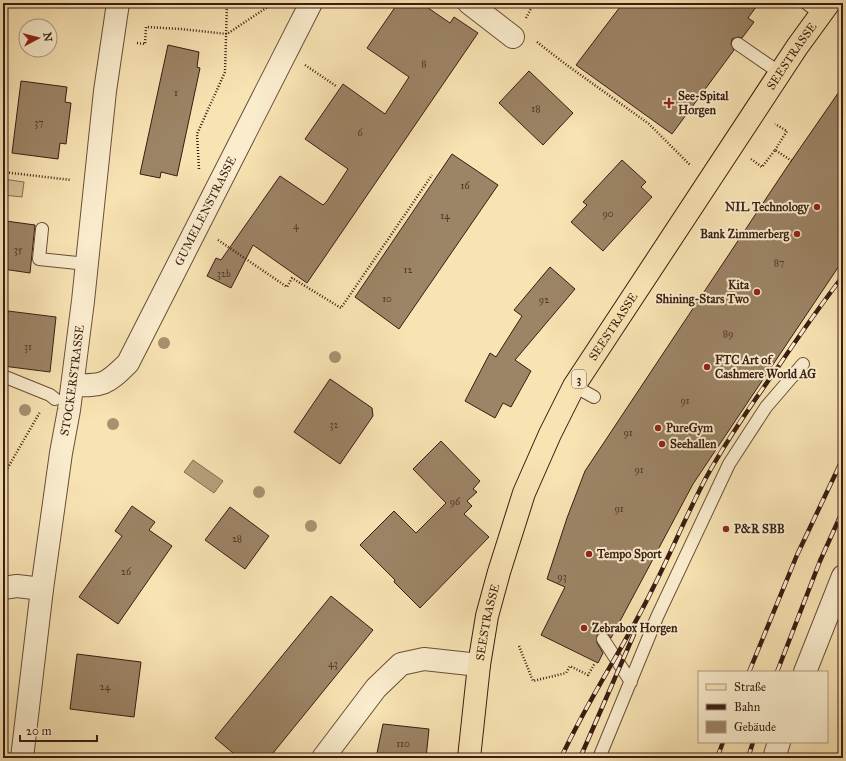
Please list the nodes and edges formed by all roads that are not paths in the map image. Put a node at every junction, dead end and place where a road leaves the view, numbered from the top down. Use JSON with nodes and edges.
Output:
{"nodes":[{"id":1,"x":118,"y":3,"type":"edge"},
{"id":2,"x":311,"y":3,"type":"edge"},
{"id":3,"x":468,"y":3,"type":"edge"},
{"id":4,"x":819,"y":7,"type":"edge"},
{"id":5,"x":513,"y":37,"type":"dead end"},
{"id":6,"x":738,"y":44,"type":"dead end"},
{"id":7,"x":780,"y":73,"type":"junction"},
{"id":8,"x":42,"y":229,"type":"dead end"},
{"id":9,"x":87,"y":264,"type":"junction"},
{"id":10,"x":803,"y":364,"type":"dead end"},
{"id":11,"x":3,"y":376,"type":"edge"},
{"id":12,"x":73,"y":385,"type":"junction"},
{"id":13,"x":574,"y":386,"type":"junction"},
{"id":14,"x":52,"y":397,"type":"road end"},
{"id":15,"x":594,"y":397,"type":"dead end"},
{"id":16,"x":843,"y":576,"type":"edge"},
{"id":17,"x":3,"y":588,"type":"edge"},
{"id":18,"x":42,"y":589,"type":"junction"},
{"id":19,"x":603,"y":639,"type":"dead end"},
{"id":20,"x":479,"y":665,"type":"junction"},
{"id":21,"x":805,"y":671,"type":"edge"},
{"id":22,"x":631,"y":682,"type":"junction"},
{"id":23,"x":779,"y":743,"type":"edge"},
{"id":24,"x":22,"y":758,"type":"edge"},
{"id":25,"x":323,"y":758,"type":"edge"},
{"id":26,"x":469,"y":758,"type":"edge"},
{"id":27,"x":599,"y":758,"type":"edge"},
{"id":28,"x":774,"y":758,"type":"edge"}],
"edges":[{"from":1,"to":9,"type":"street","name":"STOCKERSTRASSE"},
{"from":2,"to":12,"type":"street","name":"GUMELENSTRASSE"},
{"from":3,"to":5,"type":"street"},
{"from":4,"to":7,"type":"main road","name":"SEESTRASSE","number":"3"},
{"from":6,"to":7,"type":"lane"},
{"from":7,"to":13,"type":"main road","name":"SEESTRASSE","number":"3"},
{"from":8,"to":9,"type":"lane"},
{"from":9,"to":12,"type":"street","name":"STOCKERSTRASSE"},
{"from":10,"to":22,"type":"lane"},
{"from":11,"to":14,"type":"lane"},
{"from":12,"to":18,"type":"street","name":"STOCKERSTRASSE"},
{"from":13,"to":15,"type":"lane"},
{"from":13,"to":20,"type":"main road","name":"SEESTRASSE","number":"3"},
{"from":16,"to":21,"type":"street"},
{"from":17,"to":18,"type":"street"},
{"from":18,"to":24,"type":"street","name":"STOCKERSTRASSE"},
{"from":19,"to":22,"type":"lane"},
{"from":20,"to":25,"type":"street"},
{"from":20,"to":26,"type":"main road","name":"SEESTRASSE","number":"3"},
{"from":22,"to":27,"type":"lane"},
{"from":23,"to":28,"type":"street"}]}
